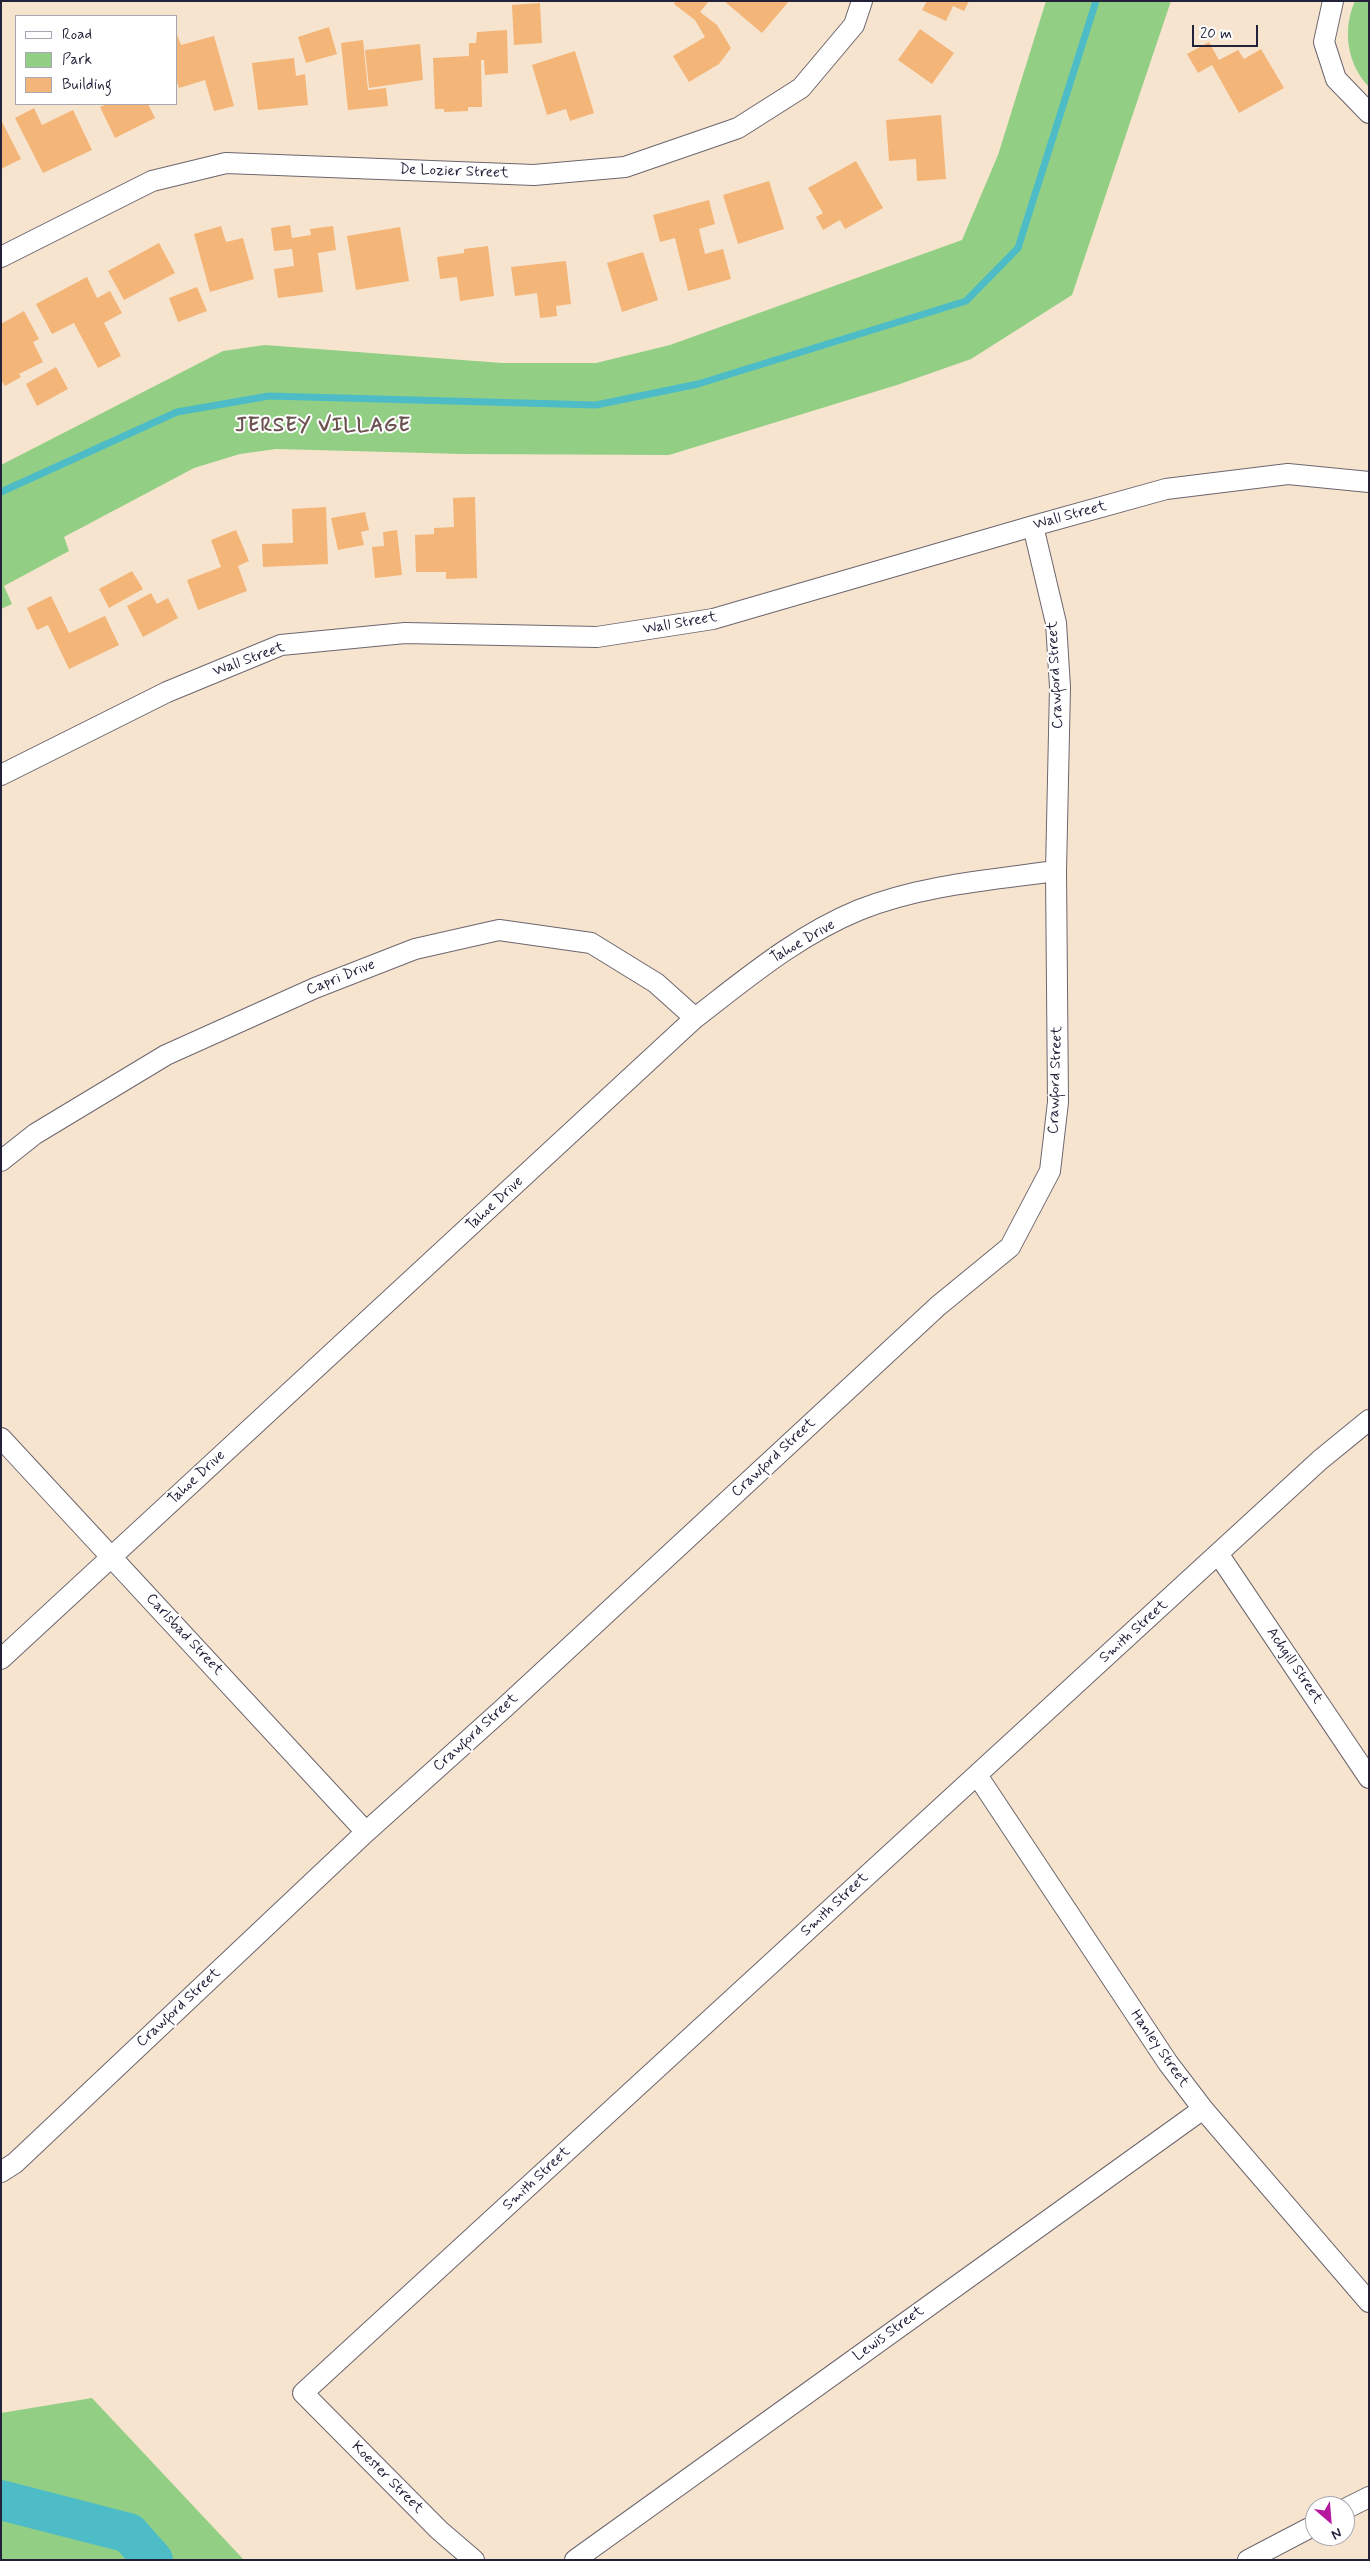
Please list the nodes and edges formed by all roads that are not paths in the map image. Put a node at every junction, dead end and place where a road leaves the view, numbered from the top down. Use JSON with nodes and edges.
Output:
{"nodes":[{"id":1,"x":862,"y":1,"type":"edge"},
{"id":2,"x":1333,"y":1,"type":"edge"},
{"id":3,"x":1369,"y":113,"type":"edge"},
{"id":4,"x":1,"y":257,"type":"edge"},
{"id":5,"x":1369,"y":482,"type":"edge"},
{"id":6,"x":1033,"y":526,"type":"junction"},
{"id":7,"x":1,"y":775,"type":"edge"},
{"id":8,"x":1056,"y":871,"type":"junction"},
{"id":9,"x":696,"y":1018,"type":"junction"},
{"id":10,"x":1,"y":1161,"type":"edge"},
{"id":11,"x":1369,"y":1420,"type":"edge"},
{"id":12,"x":1,"y":1438,"type":"edge"},
{"id":13,"x":1219,"y":1555,"type":"junction"},
{"id":14,"x":112,"y":1557,"type":"junction"},
{"id":15,"x":1,"y":1659,"type":"edge"},
{"id":16,"x":977,"y":1775,"type":"junction"},
{"id":17,"x":1369,"y":1778,"type":"edge"},
{"id":18,"x":366,"y":1832,"type":"junction"},
{"id":19,"x":1203,"y":2109,"type":"junction"},
{"id":20,"x":1,"y":2172,"type":"edge"},
{"id":21,"x":1369,"y":2302,"type":"edge"},
{"id":22,"x":303,"y":2393,"type":"joint"},
{"id":23,"x":1369,"y":2497,"type":"edge"},
{"id":24,"x":1355,"y":2504,"type":"edge"},
{"id":25,"x":1305,"y":2530,"type":"edge"},
{"id":26,"x":474,"y":2560,"type":"edge"},
{"id":27,"x":574,"y":2560,"type":"edge"},
{"id":28,"x":1248,"y":2560,"type":"edge"}],
"edges":[{"from":1,"to":4,"type":"street","name":"De Lozier Street"},
{"from":2,"to":3,"type":"street"},
{"from":5,"to":6,"type":"street","name":"Wall Street"},
{"from":6,"to":7,"type":"street","name":"Wall Street"},
{"from":6,"to":8,"type":"street","name":"Crawford Street"},
{"from":8,"to":9,"type":"street","name":"Tahoe Drive"},
{"from":8,"to":18,"type":"street","name":"Crawford Street"},
{"from":9,"to":10,"type":"street","name":"Capri Drive"},
{"from":9,"to":14,"type":"street","name":"Tahoe Drive"},
{"from":11,"to":13,"type":"street","name":"Smith Street"},
{"from":12,"to":14,"type":"street","name":"Carlsbad Street"},
{"from":13,"to":16,"type":"street","name":"Smith Street"},
{"from":13,"to":17,"type":"street","name":"Achgill Street"},
{"from":14,"to":15,"type":"street","name":"Tahoe Drive"},
{"from":14,"to":18,"type":"street","name":"Carlsbad Street"},
{"from":16,"to":19,"type":"street","name":"Hanley Street"},
{"from":16,"to":22,"type":"street","name":"Smith Street"},
{"from":18,"to":20,"type":"street","name":"Crawford Street"},
{"from":19,"to":21,"type":"street","name":"Hanley Street"},
{"from":19,"to":27,"type":"street","name":"Lewis Street"},
{"from":22,"to":26,"type":"street","name":"Koester Street"},
{"from":23,"to":24,"type":"street"},
{"from":25,"to":28,"type":"street"}]}
